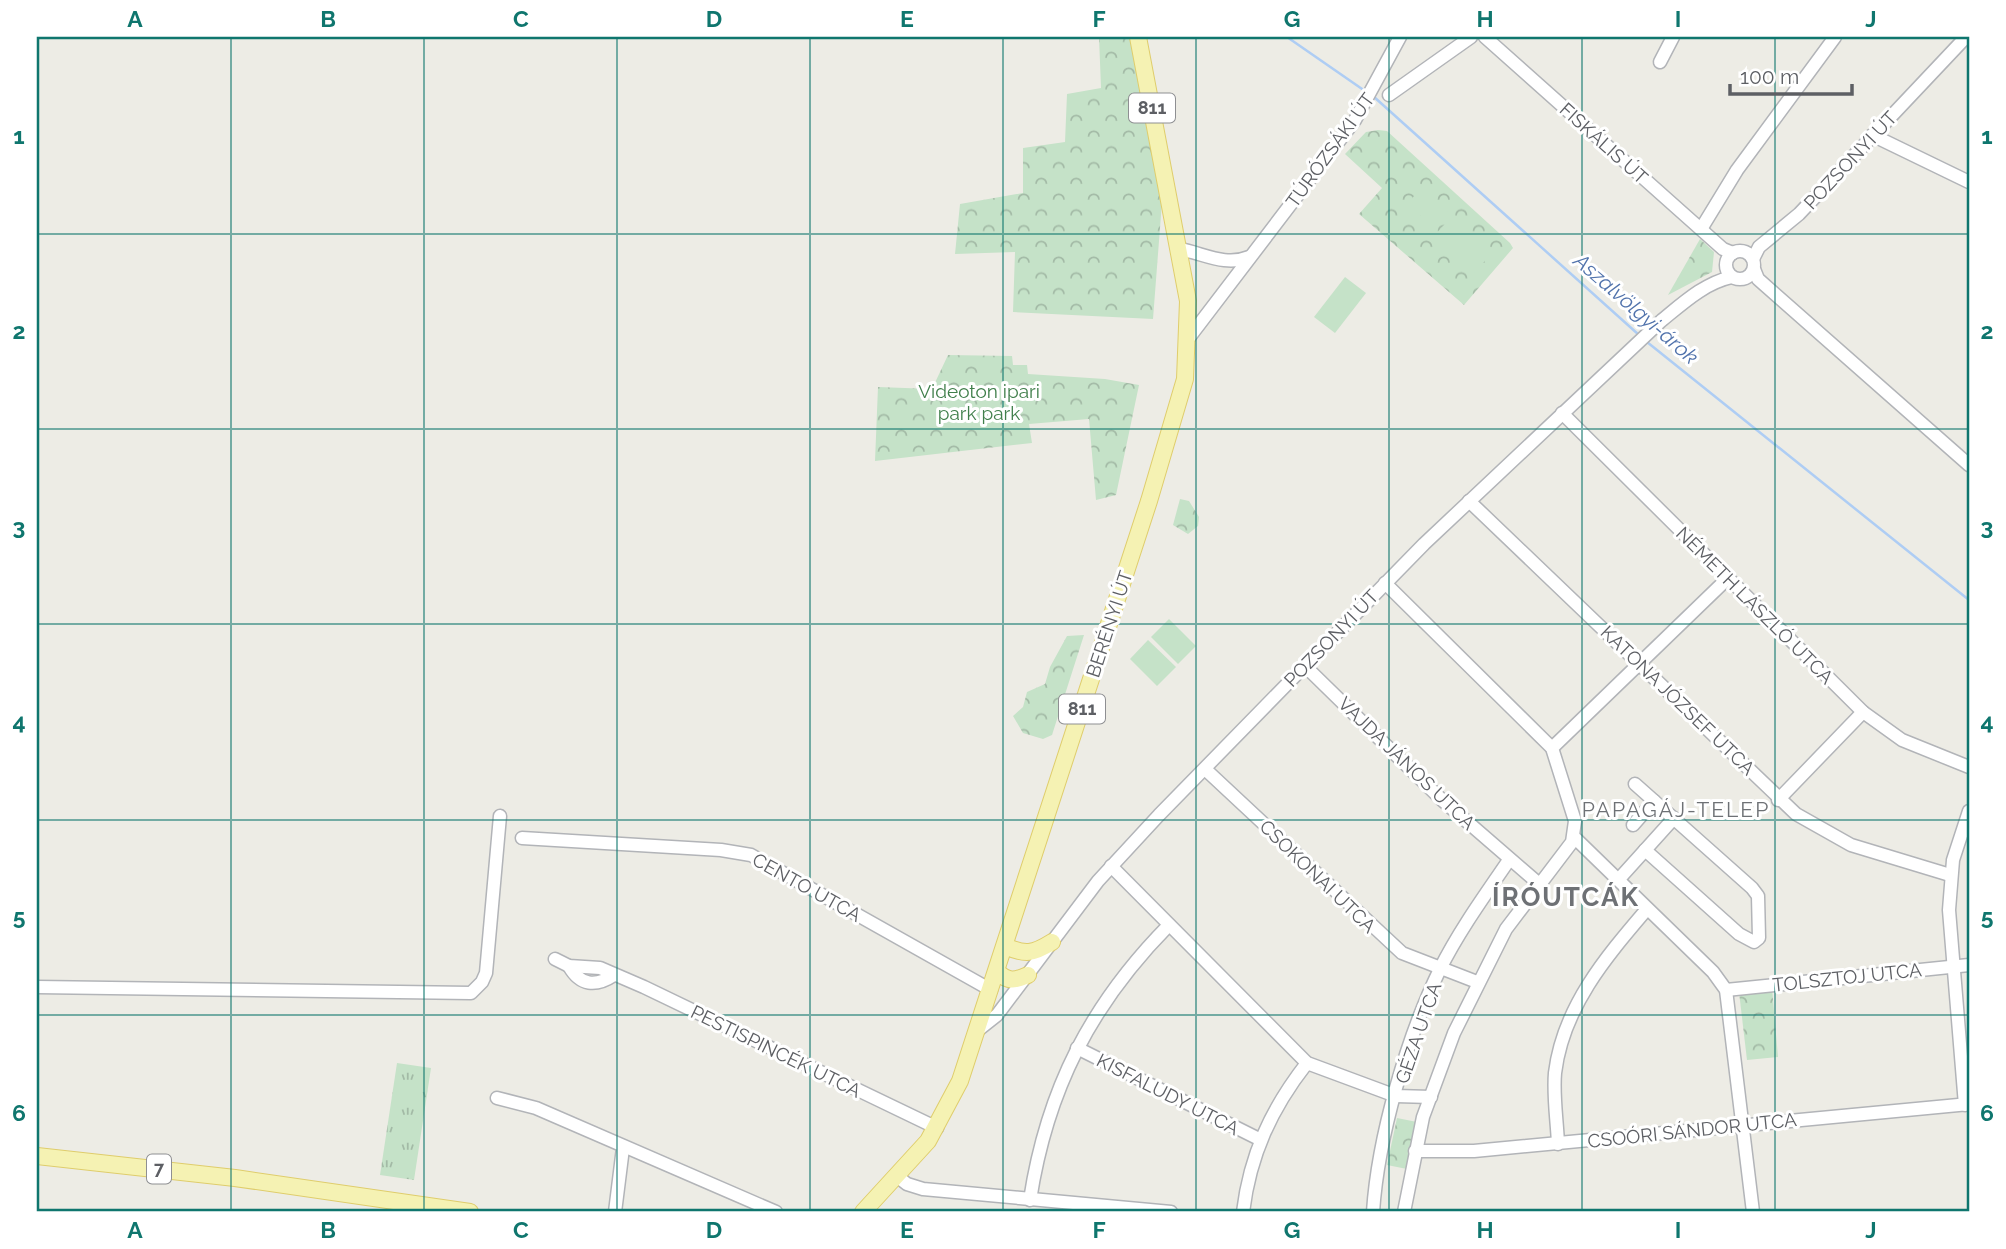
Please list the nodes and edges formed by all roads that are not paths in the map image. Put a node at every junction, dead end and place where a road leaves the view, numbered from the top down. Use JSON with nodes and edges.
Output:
{"nodes":[{"id":1,"x":1138,"y":37,"type":"edge"},
{"id":2,"x":1400,"y":37,"type":"edge"},
{"id":3,"x":1471,"y":37,"type":"edge"},
{"id":4,"x":1485,"y":37,"type":"edge"},
{"id":5,"x":1673,"y":37,"type":"edge"},
{"id":6,"x":1835,"y":37,"type":"edge"},
{"id":7,"x":1966,"y":37,"type":"edge"},
{"id":8,"x":1660,"y":62,"type":"dead end"},
{"id":9,"x":1389,"y":94,"type":"dead end"},
{"id":10,"x":1872,"y":135,"type":"junction"},
{"id":11,"x":1969,"y":182,"type":"edge"},
{"id":12,"x":1701,"y":229,"type":"junction"},
{"id":13,"x":1179,"y":249,"type":"junction"},
{"id":14,"x":1249,"y":257,"type":"junction"},
{"id":15,"x":1223,"y":262,"type":"junction"},
{"id":16,"x":1738,"y":266,"type":"junction"},
{"id":17,"x":1227,"y":287,"type":"junction"},
{"id":18,"x":1188,"y":339,"type":"junction"},
{"id":19,"x":1562,"y":413,"type":"junction"},
{"id":20,"x":1969,"y":465,"type":"edge"},
{"id":21,"x":1469,"y":501,"type":"junction"},
{"id":22,"x":1727,"y":579,"type":"junction"},
{"id":23,"x":1385,"y":583,"type":"junction"},
{"id":24,"x":1640,"y":664,"type":"junction"},
{"id":25,"x":1305,"y":666,"type":"junction"},
{"id":26,"x":1863,"y":712,"type":"junction"},
{"id":27,"x":1552,"y":748,"type":"junction"},
{"id":28,"x":1969,"y":767,"type":"edge"},
{"id":29,"x":1205,"y":768,"type":"junction"},
{"id":30,"x":1634,"y":783,"type":"dead end"},
{"id":31,"x":1779,"y":800,"type":"junction"},
{"id":32,"x":1654,"y":801,"type":"junction"},
{"id":33,"x":1969,"y":811,"type":"edge"},
{"id":34,"x":500,"y":816,"type":"dead end"},
{"id":35,"x":1674,"y":818,"type":"junction"},
{"id":36,"x":1633,"y":825,"type":"dead end"},
{"id":37,"x":1574,"y":837,"type":"junction"},
{"id":38,"x":522,"y":838,"type":"dead end"},
{"id":39,"x":1645,"y":850,"type":"junction"},
{"id":40,"x":1509,"y":860,"type":"junction"},
{"id":41,"x":1111,"y":866,"type":"junction"},
{"id":42,"x":1950,"y":875,"type":"junction"},
{"id":43,"x":1619,"y":879,"type":"junction"},
{"id":44,"x":1538,"y":883,"type":"junction"},
{"id":45,"x":1647,"y":909,"type":"junction"},
{"id":46,"x":1169,"y":925,"type":"junction"},
{"id":47,"x":1052,"y":942,"type":"junction"},
{"id":48,"x":1005,"y":946,"type":"junction"},
{"id":49,"x":555,"y":959,"type":"dead end"},
{"id":50,"x":1969,"y":965,"type":"edge"},
{"id":51,"x":1951,"y":966,"type":"junction"},
{"id":52,"x":1440,"y":970,"type":"junction"},
{"id":53,"x":997,"y":972,"type":"junction"},
{"id":54,"x":1028,"y":975,"type":"junction"},
{"id":55,"x":1477,"y":982,"type":"junction"},
{"id":56,"x":37,"y":987,"type":"edge"},
{"id":57,"x":991,"y":990,"type":"junction"},
{"id":58,"x":1726,"y":990,"type":"junction"},
{"id":59,"x":978,"y":1030,"type":"junction"},
{"id":60,"x":1077,"y":1048,"type":"junction"},
{"id":61,"x":1307,"y":1063,"type":"junction"},
{"id":62,"x":1396,"y":1096,"type":"junction"},
{"id":63,"x":1431,"y":1097,"type":"junction"},
{"id":64,"x":497,"y":1098,"type":"dead end"},
{"id":65,"x":1967,"y":1105,"type":"edge"},
{"id":66,"x":1741,"y":1125,"type":"junction"},
{"id":67,"x":937,"y":1128,"type":"junction"},
{"id":68,"x":1259,"y":1139,"type":"junction"},
{"id":69,"x":1558,"y":1144,"type":"junction"},
{"id":70,"x":623,"y":1148,"type":"junction"},
{"id":71,"x":1415,"y":1151,"type":"junction"},
{"id":72,"x":37,"y":1156,"type":"edge"},
{"id":73,"x":898,"y":1177,"type":"junction"},
{"id":74,"x":1030,"y":1200,"type":"junction"},
{"id":75,"x":470,"y":1212,"type":"edge"},
{"id":76,"x":615,"y":1212,"type":"edge"},
{"id":77,"x":776,"y":1212,"type":"edge"},
{"id":78,"x":863,"y":1212,"type":"edge"},
{"id":79,"x":1171,"y":1212,"type":"edge"},
{"id":80,"x":1243,"y":1212,"type":"edge"},
{"id":81,"x":1373,"y":1212,"type":"edge"},
{"id":82,"x":1404,"y":1212,"type":"edge"},
{"id":83,"x":1753,"y":1212,"type":"edge"}],
"edges":[{"from":1,"to":13,"type":"main road","name":"BERÉNYI ÚT","number":"811"},
{"from":2,"to":14,"type":"street","name":"TÚRÓZSÁKI ÚT"},
{"from":3,"to":9,"type":"street"},
{"from":4,"to":12,"type":"street","name":"FISKÁLIS ÚT"},
{"from":5,"to":8,"type":"street"},
{"from":6,"to":12,"type":"street"},
{"from":7,"to":10,"type":"street","name":"POZSONYI ÚT"},
{"from":10,"to":11,"type":"street"},
{"from":10,"to":16,"type":"street","name":"POZSONYI ÚT"},
{"from":12,"to":16,"type":"street","name":"FISKÁLIS ÚT"},
{"from":13,"to":15,"type":"street"},
{"from":13,"to":18,"type":"main road","name":"BERÉNYI ÚT","number":"811"},
{"from":14,"to":15,"type":"street"},
{"from":14,"to":17,"type":"street","name":"TÚRÓZSÁKI ÚT"},
{"from":15,"to":17,"type":"street"},
{"from":16,"to":19,"type":"street","name":"POZSONYI ÚT"},
{"from":16,"to":20,"type":"street","name":"FISKÁLIS ÚT"},
{"from":17,"to":18,"type":"street","name":"TÚRÓZSÁKI ÚT"},
{"from":18,"to":48,"type":"main road","name":"BERÉNYI ÚT","number":"811"},
{"from":19,"to":21,"type":"street","name":"POZSONYI ÚT"},
{"from":19,"to":22,"type":"street","name":"NÉMETH LÁSZLÓ UTCA"},
{"from":21,"to":23,"type":"street","name":"POZSONYI ÚT"},
{"from":21,"to":24,"type":"street","name":"KATONA JÓZSEF UTCA"},
{"from":22,"to":24,"type":"street"},
{"from":22,"to":26,"type":"street","name":"NÉMETH LÁSZLÓ UTCA"},
{"from":23,"to":25,"type":"street","name":"POZSONYI ÚT"},
{"from":23,"to":27,"type":"street"},
{"from":24,"to":27,"type":"street"},
{"from":24,"to":31,"type":"street","name":"KATONA JÓZSEF UTCA"},
{"from":25,"to":29,"type":"street","name":"POZSONYI ÚT"},
{"from":25,"to":40,"type":"street","name":"VAJDA JÁNOS UTCA"},
{"from":26,"to":28,"type":"street","name":"NÉMETH LÁSZLÓ UTCA"},
{"from":26,"to":31,"type":"street"},
{"from":27,"to":37,"type":"street"},
{"from":29,"to":41,"type":"street","name":"POZSONYI ÚT"},
{"from":29,"to":52,"type":"street","name":"CSOKONAI UTCA"},
{"from":30,"to":32,"type":"street"},
{"from":31,"to":42,"type":"street","name":"KATONA JÓZSEF UTCA"},
{"from":32,"to":35,"type":"street"},
{"from":32,"to":36,"type":"street"},
{"from":33,"to":42,"type":"street"},
{"from":34,"to":56,"type":"street"},
{"from":35,"to":39,"type":"street"},
{"from":35,"to":39,"type":"street"},
{"from":37,"to":43,"type":"street"},
{"from":37,"to":44,"type":"street","name":"GÉZA UTCA"},
{"from":38,"to":57,"type":"street","name":"CENTO UTCA"},
{"from":39,"to":43,"type":"street"},
{"from":40,"to":44,"type":"street"},
{"from":40,"to":52,"type":"street","name":"GÉZA UTCA"},
{"from":41,"to":46,"type":"street"},
{"from":41,"to":47,"type":"street","name":"POZSONYI ÚT"},
{"from":42,"to":51,"type":"street"},
{"from":43,"to":45,"type":"street"},
{"from":44,"to":55,"type":"street","name":"GÉZA UTCA"},
{"from":45,"to":58,"type":"street"},
{"from":45,"to":69,"type":"street"},
{"from":46,"to":60,"type":"street"},
{"from":46,"to":61,"type":"street"},
{"from":47,"to":48,"type":"main road"},
{"from":47,"to":54,"type":"street","name":"POZSONYI ÚT"},
{"from":48,"to":53,"type":"main road","name":"BERÉNYI ÚT","number":"811"},
{"from":49,"to":67,"type":"street","name":"PESTISPINCÉK UTCA"},
{"from":50,"to":51,"type":"street","name":"TOLSZTOJ UTCA"},
{"from":51,"to":58,"type":"street","name":"TOLSZTOJ UTCA"},
{"from":51,"to":65,"type":"street"},
{"from":52,"to":55,"type":"street","name":"GÉZA UTCA"},
{"from":52,"to":62,"type":"street","name":"GÉZA UTCA"},
{"from":53,"to":54,"type":"main road"},
{"from":53,"to":57,"type":"main road","name":"BERÉNYI ÚT","number":"811"},
{"from":54,"to":59,"type":"street","name":"POZSONYI ÚT"},
{"from":55,"to":63,"type":"street","name":"GÉZA UTCA"},
{"from":57,"to":59,"type":"main road","name":"BERÉNYI ÚT","number":"811"},
{"from":58,"to":66,"type":"street"},
{"from":59,"to":67,"type":"main road","name":"BERÉNYI ÚT","number":"811"},
{"from":60,"to":68,"type":"street","name":"KISFALUDY UTCA"},
{"from":60,"to":74,"type":"street"},
{"from":61,"to":62,"type":"street"},
{"from":61,"to":68,"type":"street"},
{"from":62,"to":63,"type":"street","name":"GÉZA UTCA"},
{"from":62,"to":81,"type":"street","name":"GÉZA UTCA"},
{"from":63,"to":71,"type":"street","name":"GÉZA UTCA"},
{"from":64,"to":70,"type":"street"},
{"from":65,"to":66,"type":"street","name":"CSOÓRI SÁNDOR UTCA"},
{"from":66,"to":69,"type":"street","name":"CSOÓRI SÁNDOR UTCA"},
{"from":66,"to":83,"type":"street"},
{"from":67,"to":73,"type":"main road","name":"BERÉNYI ÚT","number":"811"},
{"from":68,"to":80,"type":"street"},
{"from":69,"to":71,"type":"street","name":"CSOÓRI SÁNDOR UTCA"},
{"from":70,"to":76,"type":"street"},
{"from":70,"to":77,"type":"street"},
{"from":71,"to":82,"type":"street","name":"GÉZA UTCA"},
{"from":72,"to":75,"type":"main road","number":"7"},
{"from":73,"to":74,"type":"street"},
{"from":73,"to":78,"type":"main road","name":"BERÉNYI ÚT","number":"811"},
{"from":74,"to":79,"type":"street"}]}
